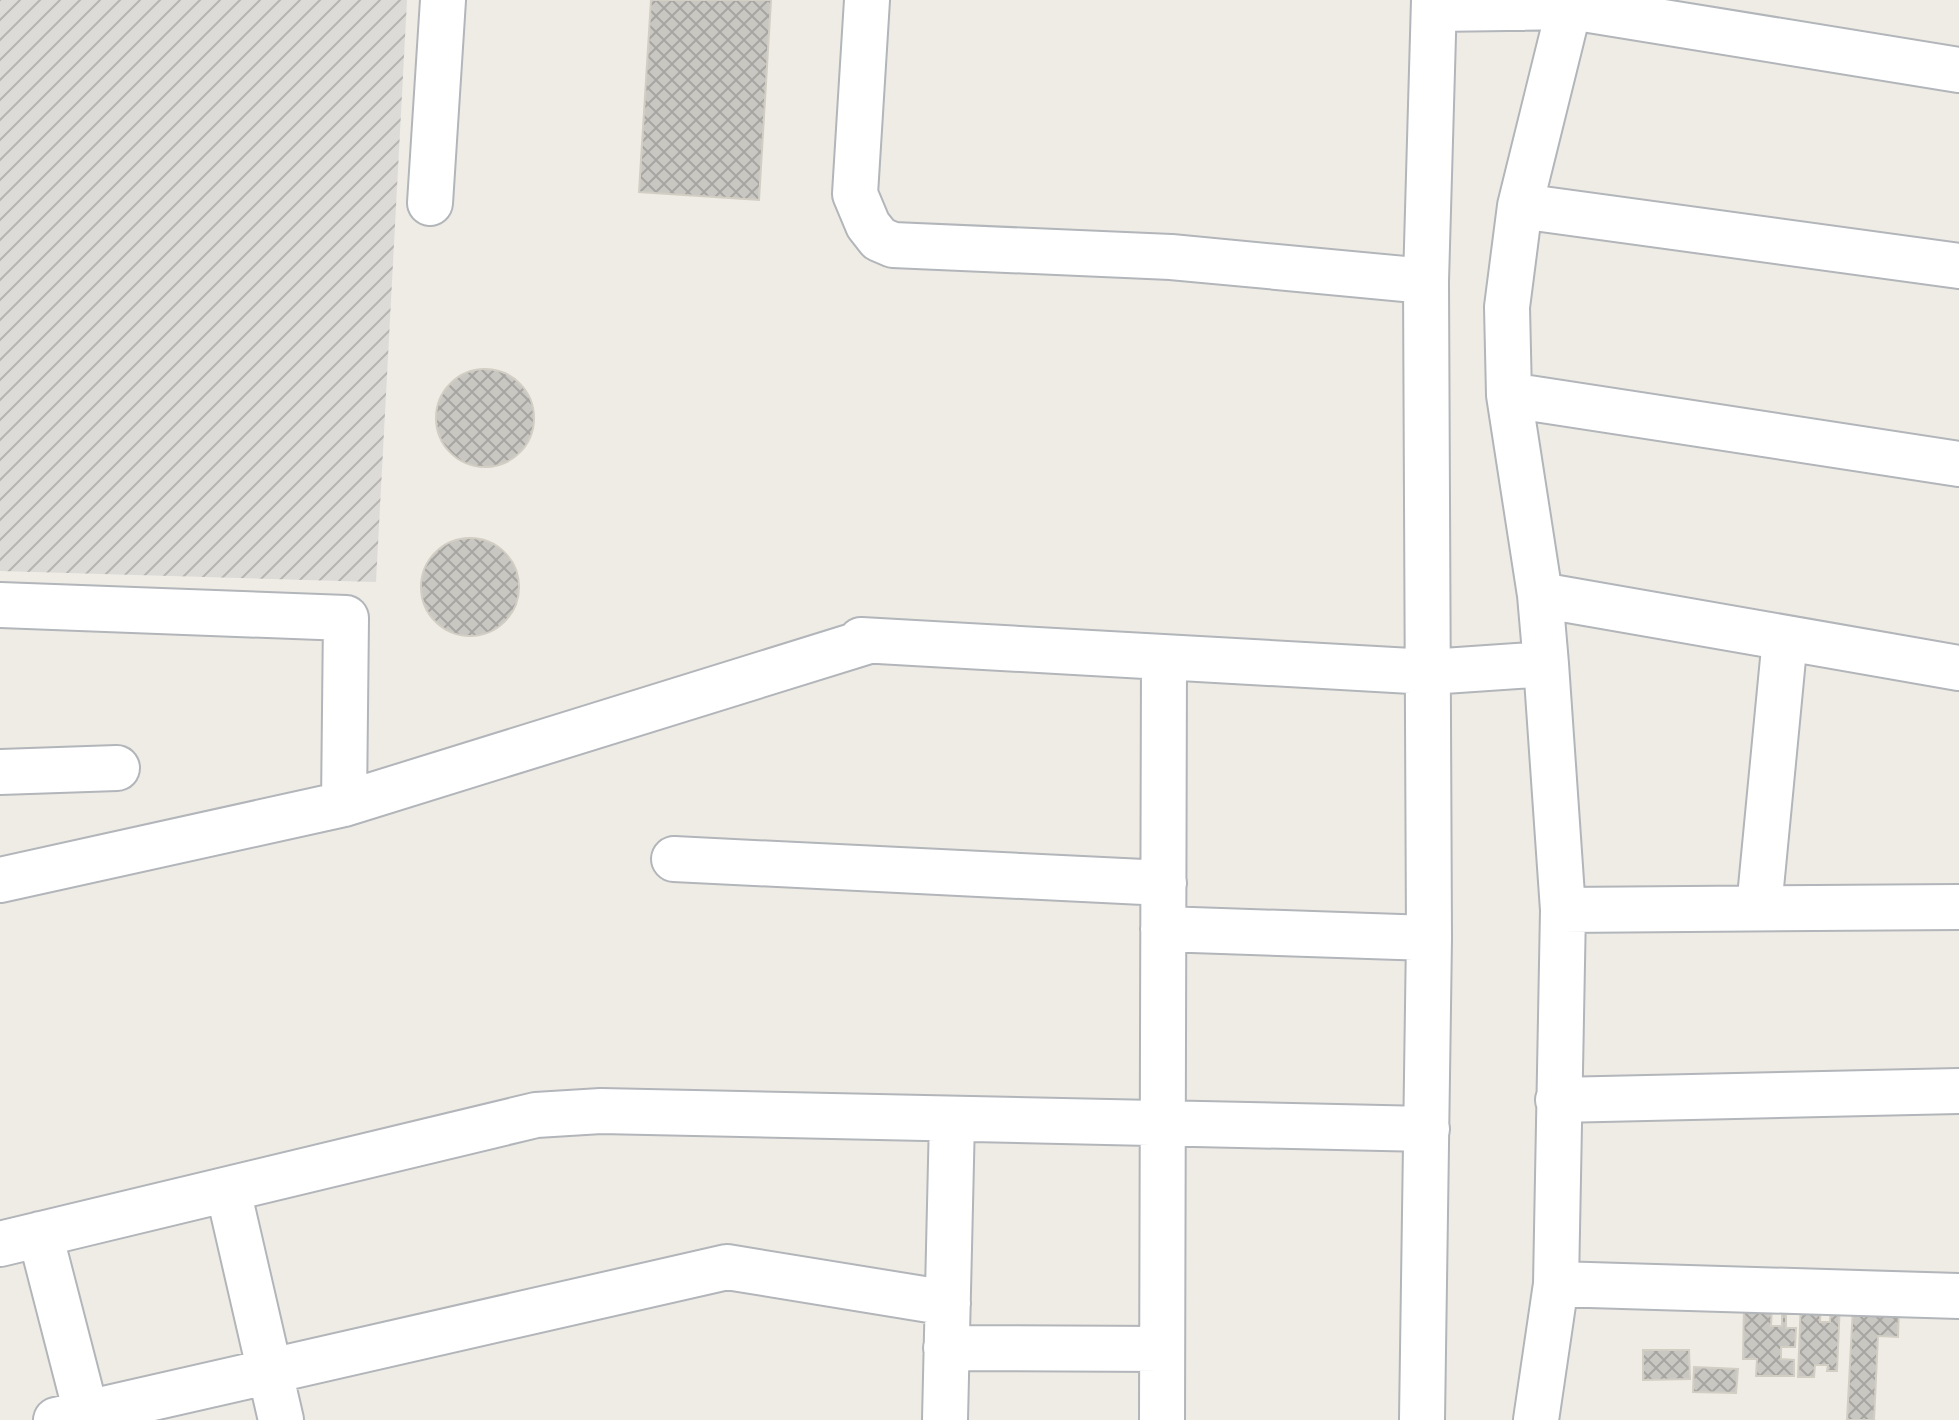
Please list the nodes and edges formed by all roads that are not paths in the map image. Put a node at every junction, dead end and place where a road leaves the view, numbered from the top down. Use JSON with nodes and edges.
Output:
{"nodes":[{"id":1,"x":443,"y":0,"type":"edge"},
{"id":2,"x":867,"y":0,"type":"edge"},
{"id":3,"x":1434,"y":4,"type":"edge"},
{"id":4,"x":1571,"y":4,"type":"edge"},
{"id":5,"x":1959,"y":70,"type":"edge"},
{"id":6,"x":430,"y":203,"type":"dead end"},
{"id":7,"x":1520,"y":206,"type":"junction"},
{"id":8,"x":1959,"y":266,"type":"edge"},
{"id":9,"x":1426,"y":281,"type":"junction"},
{"id":10,"x":1509,"y":395,"type":"junction"},
{"id":11,"x":1959,"y":464,"type":"edge"},
{"id":12,"x":1540,"y":595,"type":"junction"},
{"id":13,"x":0,"y":605,"type":"edge"},
{"id":14,"x":1785,"y":638,"type":"junction"},
{"id":15,"x":1164,"y":657,"type":"junction"},
{"id":16,"x":1546,"y":664,"type":"junction"},
{"id":17,"x":1959,"y":668,"type":"edge"},
{"id":18,"x":1429,"y":672,"type":"junction"},
{"id":19,"x":117,"y":768,"type":"dead end"},
{"id":20,"x":0,"y":772,"type":"edge"},
{"id":21,"x":344,"y":804,"type":"junction"},
{"id":22,"x":674,"y":859,"type":"dead end"},
{"id":23,"x":0,"y":880,"type":"edge"},
{"id":24,"x":1164,"y":883,"type":"junction"},
{"id":25,"x":1959,"y":907,"type":"edge"},
{"id":26,"x":1759,"y":908,"type":"junction"},
{"id":27,"x":1563,"y":910,"type":"junction"},
{"id":28,"x":1163,"y":929,"type":"junction"},
{"id":29,"x":1429,"y":938,"type":"junction"},
{"id":30,"x":1959,"y":1091,"type":"edge"},
{"id":31,"x":1558,"y":1100,"type":"junction"},
{"id":32,"x":952,"y":1119,"type":"junction"},
{"id":33,"x":1163,"y":1124,"type":"junction"},
{"id":34,"x":1427,"y":1129,"type":"junction"},
{"id":35,"x":228,"y":1190,"type":"junction"},
{"id":36,"x":20,"y":1239,"type":"edge"},
{"id":37,"x":1556,"y":1284,"type":"junction"},
{"id":38,"x":1959,"y":1296,"type":"edge"},
{"id":39,"x":948,"y":1303,"type":"junction"},
{"id":40,"x":946,"y":1348,"type":"junction"},
{"id":41,"x":1162,"y":1349,"type":"junction"},
{"id":42,"x":270,"y":1371,"type":"junction"},
{"id":43,"x":77,"y":1418,"type":"edge"},
{"id":44,"x":281,"y":1420,"type":"edge"},
{"id":45,"x":945,"y":1420,"type":"edge"},
{"id":46,"x":1162,"y":1420,"type":"edge"},
{"id":47,"x":1422,"y":1420,"type":"edge"},
{"id":48,"x":1536,"y":1420,"type":"edge"}],
"edges":[{"from":1,"to":6,"type":"street"},
{"from":2,"to":9,"type":"street"},
{"from":3,"to":4,"type":"street"},
{"from":3,"to":9,"type":"street"},
{"from":4,"to":5,"type":"street"},
{"from":4,"to":7,"type":"street"},
{"from":7,"to":8,"type":"street"},
{"from":7,"to":10,"type":"street"},
{"from":9,"to":18,"type":"street"},
{"from":10,"to":11,"type":"street"},
{"from":10,"to":12,"type":"street"},
{"from":12,"to":14,"type":"street"},
{"from":12,"to":16,"type":"street"},
{"from":13,"to":21,"type":"street"},
{"from":14,"to":17,"type":"street"},
{"from":14,"to":26,"type":"street"},
{"from":15,"to":18,"type":"street"},
{"from":15,"to":21,"type":"street"},
{"from":15,"to":24,"type":"street"},
{"from":16,"to":18,"type":"street"},
{"from":16,"to":27,"type":"street"},
{"from":18,"to":29,"type":"street"},
{"from":19,"to":20,"type":"street"},
{"from":21,"to":23,"type":"street"},
{"from":22,"to":24,"type":"street"},
{"from":24,"to":28,"type":"street"},
{"from":25,"to":26,"type":"street"},
{"from":26,"to":27,"type":"street"},
{"from":27,"to":31,"type":"street"},
{"from":28,"to":29,"type":"street"},
{"from":28,"to":33,"type":"street"},
{"from":29,"to":34,"type":"street"},
{"from":30,"to":31,"type":"street"},
{"from":31,"to":37,"type":"street"},
{"from":32,"to":33,"type":"street"},
{"from":32,"to":35,"type":"street"},
{"from":32,"to":39,"type":"street"},
{"from":33,"to":34,"type":"street"},
{"from":33,"to":41,"type":"street"},
{"from":34,"to":47,"type":"street"},
{"from":35,"to":36,"type":"street"},
{"from":35,"to":42,"type":"street"},
{"from":36,"to":43,"type":"street"},
{"from":37,"to":38,"type":"street"},
{"from":37,"to":48,"type":"street"},
{"from":39,"to":40,"type":"street"},
{"from":39,"to":42,"type":"street"},
{"from":40,"to":41,"type":"street"},
{"from":40,"to":45,"type":"street"},
{"from":41,"to":46,"type":"street"},
{"from":42,"to":43,"type":"street"},
{"from":42,"to":44,"type":"street"}]}
